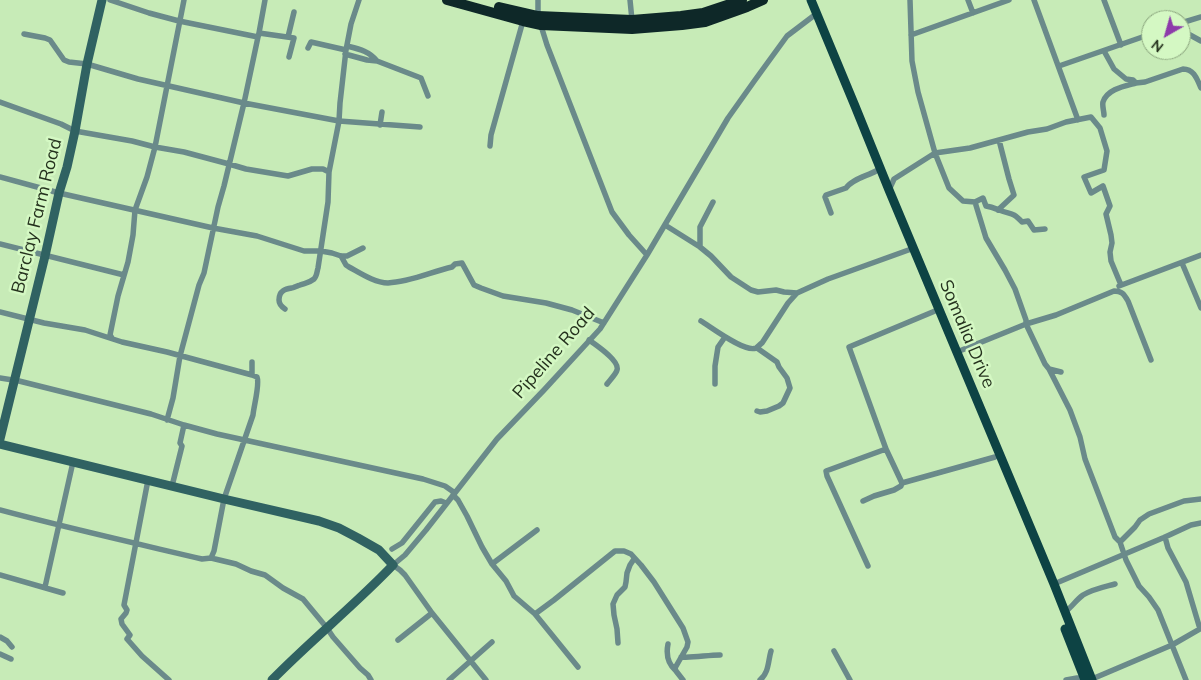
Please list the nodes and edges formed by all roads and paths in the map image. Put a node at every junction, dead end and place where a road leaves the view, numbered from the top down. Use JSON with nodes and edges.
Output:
{"nodes":[{"id":1,"x":102,"y":0,"type":"edge"},
{"id":2,"x":110,"y":0,"type":"edge"},
{"id":3,"x":184,"y":0,"type":"edge"},
{"id":4,"x":265,"y":0,"type":"edge"},
{"id":5,"x":359,"y":0,"type":"edge"},
{"id":6,"x":447,"y":0,"type":"edge"},
{"id":7,"x":471,"y":0,"type":"edge"},
{"id":8,"x":538,"y":0,"type":"edge"},
{"id":9,"x":630,"y":0,"type":"edge"},
{"id":10,"x":742,"y":0,"type":"edge"},
{"id":11,"x":762,"y":0,"type":"edge"},
{"id":12,"x":806,"y":0,"type":"edge"},
{"id":13,"x":811,"y":0,"type":"edge"},
{"id":14,"x":910,"y":0,"type":"edge"},
{"id":15,"x":968,"y":0,"type":"edge"},
{"id":16,"x":1008,"y":0,"type":"edge"},
{"id":17,"x":1034,"y":0,"type":"edge"},
{"id":18,"x":1104,"y":0,"type":"edge"},
{"id":19,"x":294,"y":12,"type":"dead end"},
{"id":20,"x":973,"y":13,"type":"junction"},
{"id":21,"x":814,"y":15,"type":"junction"},
{"id":22,"x":632,"y":20,"type":"junction"},
{"id":23,"x":179,"y":21,"type":"junction"},
{"id":24,"x":523,"y":21,"type":"junction"},
{"id":25,"x":539,"y":21,"type":"junction"},
{"id":26,"x":24,"y":34,"type":"dead end"},
{"id":27,"x":259,"y":35,"type":"junction"},
{"id":28,"x":911,"y":35,"type":"junction"},
{"id":29,"x":288,"y":37,"type":"junction"},
{"id":30,"x":1141,"y":38,"type":"edge"},
{"id":31,"x":1121,"y":45,"type":"junction"},
{"id":32,"x":308,"y":48,"type":"dead end"},
{"id":33,"x":346,"y":50,"type":"junction"},
{"id":34,"x":1104,"y":51,"type":"junction"},
{"id":35,"x":288,"y":57,"type":"dead end"},
{"id":36,"x":87,"y":64,"type":"junction"},
{"id":37,"x":1059,"y":66,"type":"junction"},
{"id":38,"x":1136,"y":83,"type":"junction"},
{"id":39,"x":167,"y":85,"type":"junction"},
{"id":40,"x":1201,"y":88,"type":"edge"},
{"id":41,"x":428,"y":96,"type":"dead end"},
{"id":42,"x":0,"y":102,"type":"edge"},
{"id":43,"x":244,"y":103,"type":"junction"},
{"id":44,"x":382,"y":112,"type":"dead end"},
{"id":45,"x":1104,"y":115,"type":"dead end"},
{"id":46,"x":1078,"y":120,"type":"junction"},
{"id":47,"x":339,"y":122,"type":"junction"},
{"id":48,"x":380,"y":125,"type":"junction"},
{"id":49,"x":420,"y":127,"type":"dead end"},
{"id":50,"x":75,"y":130,"type":"junction"},
{"id":51,"x":999,"y":140,"type":"junction"},
{"id":52,"x":490,"y":146,"type":"dead end"},
{"id":53,"x":155,"y":147,"type":"junction"},
{"id":54,"x":935,"y":153,"type":"junction"},
{"id":55,"x":229,"y":164,"type":"junction"},
{"id":56,"x":876,"y":171,"type":"junction"},
{"id":57,"x":329,"y":172,"type":"junction"},
{"id":58,"x":0,"y":177,"type":"edge"},
{"id":59,"x":889,"y":190,"type":"junction"},
{"id":60,"x":59,"y":193,"type":"junction"},
{"id":61,"x":713,"y":202,"type":"dead end"},
{"id":62,"x":974,"y":202,"type":"junction"},
{"id":63,"x":135,"y":210,"type":"junction"},
{"id":64,"x":998,"y":210,"type":"junction"},
{"id":65,"x":831,"y":213,"type":"dead end"},
{"id":66,"x":665,"y":225,"type":"junction"},
{"id":67,"x":213,"y":228,"type":"junction"},
{"id":68,"x":1045,"y":229,"type":"dead end"},
{"id":69,"x":0,"y":244,"type":"edge"},
{"id":70,"x":700,"y":247,"type":"junction"},
{"id":71,"x":363,"y":248,"type":"dead end"},
{"id":72,"x":911,"y":249,"type":"junction"},
{"id":73,"x":321,"y":250,"type":"junction"},
{"id":74,"x":647,"y":255,"type":"junction"},
{"id":75,"x":1201,"y":255,"type":"edge"},
{"id":76,"x":45,"y":256,"type":"junction"},
{"id":77,"x":342,"y":256,"type":"junction"},
{"id":78,"x":1182,"y":263,"type":"junction"},
{"id":79,"x":124,"y":275,"type":"junction"},
{"id":80,"x":1120,"y":285,"type":"junction"},
{"id":81,"x":1114,"y":290,"type":"junction"},
{"id":82,"x":797,"y":293,"type":"junction"},
{"id":83,"x":1201,"y":308,"type":"edge"},
{"id":84,"x":285,"y":309,"type":"dead end"},
{"id":85,"x":935,"y":311,"type":"junction"},
{"id":86,"x":0,"y":312,"type":"edge"},
{"id":87,"x":29,"y":319,"type":"junction"},
{"id":88,"x":701,"y":321,"type":"dead end"},
{"id":89,"x":604,"y":323,"type":"junction"},
{"id":90,"x":1026,"y":324,"type":"junction"},
{"id":91,"x":725,"y":337,"type":"junction"},
{"id":92,"x":112,"y":338,"type":"junction"},
{"id":93,"x":590,"y":340,"type":"junction"},
{"id":94,"x":757,"y":348,"type":"junction"},
{"id":95,"x":957,"y":352,"type":"junction"},
{"id":96,"x":180,"y":356,"type":"junction"},
{"id":97,"x":1151,"y":360,"type":"dead end"},
{"id":98,"x":252,"y":362,"type":"dead end"},
{"id":99,"x":1049,"y":369,"type":"junction"},
{"id":100,"x":1061,"y":372,"type":"dead end"},
{"id":101,"x":252,"y":375,"type":"junction"},
{"id":102,"x":0,"y":378,"type":"edge"},
{"id":103,"x":13,"y":381,"type":"junction"},
{"id":104,"x":607,"y":384,"type":"dead end"},
{"id":105,"x":715,"y":384,"type":"dead end"},
{"id":106,"x":757,"y":411,"type":"dead end"},
{"id":107,"x":168,"y":420,"type":"junction"},
{"id":108,"x":184,"y":425,"type":"junction"},
{"id":109,"x":0,"y":439,"type":"edge"},
{"id":110,"x":244,"y":439,"type":"junction"},
{"id":111,"x":0,"y":444,"type":"edge"},
{"id":112,"x":886,"y":449,"type":"junction"},
{"id":113,"x":995,"y":457,"type":"junction"},
{"id":114,"x":73,"y":462,"type":"junction"},
{"id":115,"x":148,"y":480,"type":"junction"},
{"id":116,"x":902,"y":483,"type":"junction"},
{"id":117,"x":172,"y":486,"type":"junction"},
{"id":118,"x":454,"y":494,"type":"junction"},
{"id":119,"x":224,"y":499,"type":"junction"},
{"id":120,"x":1201,"y":499,"type":"edge"},
{"id":121,"x":863,"y":501,"type":"dead end"},
{"id":122,"x":446,"y":503,"type":"junction"},
{"id":123,"x":0,"y":510,"type":"edge"},
{"id":124,"x":1201,"y":523,"type":"edge"},
{"id":125,"x":59,"y":526,"type":"junction"},
{"id":126,"x":537,"y":530,"type":"dead end"},
{"id":127,"x":1165,"y":537,"type":"junction"},
{"id":128,"x":1120,"y":542,"type":"junction"},
{"id":129,"x":136,"y":544,"type":"junction"},
{"id":130,"x":392,"y":549,"type":"dead end"},
{"id":131,"x":1124,"y":554,"type":"junction"},
{"id":132,"x":211,"y":558,"type":"junction"},
{"id":133,"x":634,"y":558,"type":"junction"},
{"id":134,"x":492,"y":564,"type":"junction"},
{"id":135,"x":393,"y":565,"type":"junction"},
{"id":136,"x":868,"y":566,"type":"dead end"},
{"id":137,"x":0,"y":575,"type":"edge"},
{"id":138,"x":1054,"y":584,"type":"junction"},
{"id":139,"x":1115,"y":584,"type":"dead end"},
{"id":140,"x":45,"y":587,"type":"junction"},
{"id":141,"x":63,"y":593,"type":"dead end"},
{"id":142,"x":1065,"y":612,"type":"junction"},
{"id":143,"x":432,"y":613,"type":"junction"},
{"id":144,"x":535,"y":614,"type":"junction"},
{"id":145,"x":327,"y":628,"type":"junction"},
{"id":146,"x":1200,"y":630,"type":"edge"},
{"id":147,"x":0,"y":637,"type":"edge"},
{"id":148,"x":398,"y":640,"type":"dead end"},
{"id":149,"x":492,"y":642,"type":"dead end"},
{"id":150,"x":618,"y":643,"type":"dead end"},
{"id":151,"x":668,"y":644,"type":"dead end"},
{"id":152,"x":1172,"y":645,"type":"junction"},
{"id":153,"x":12,"y":647,"type":"dead end"},
{"id":154,"x":771,"y":651,"type":"dead end"},
{"id":155,"x":834,"y":651,"type":"dead end"},
{"id":156,"x":0,"y":654,"type":"edge"},
{"id":157,"x":720,"y":655,"type":"dead end"},
{"id":158,"x":681,"y":657,"type":"junction"},
{"id":159,"x":11,"y":659,"type":"dead end"},
{"id":160,"x":470,"y":661,"type":"junction"},
{"id":161,"x":578,"y":667,"type":"dead end"},
{"id":162,"x":676,"y":672,"type":"junction"},
{"id":163,"x":1088,"y":679,"type":"edge"},
{"id":164,"x":169,"y":680,"type":"edge"},
{"id":165,"x":272,"y":680,"type":"edge"},
{"id":166,"x":371,"y":680,"type":"edge"},
{"id":167,"x":449,"y":680,"type":"edge"},
{"id":168,"x":486,"y":680,"type":"edge"},
{"id":169,"x":683,"y":680,"type":"edge"},
{"id":170,"x":760,"y":680,"type":"edge"},
{"id":171,"x":850,"y":680,"type":"edge"},
{"id":172,"x":1066,"y":680,"type":"edge"},
{"id":173,"x":1186,"y":680,"type":"edge"}],
"edges":[{"from":1,"to":36,"type":"street","name":"Barclay Farm Road"},
{"from":2,"to":23,"type":"street"},
{"from":3,"to":23,"type":"street"},
{"from":4,"to":27,"type":"street"},
{"from":5,"to":33,"type":"street"},
{"from":6,"to":24,"type":"highway"},
{"from":7,"to":25,"type":"highway"},
{"from":8,"to":25,"type":"street"},
{"from":9,"to":22,"type":"street"},
{"from":10,"to":22,"type":"highway"},
{"from":11,"to":25,"type":"highway"},
{"from":12,"to":21,"type":"main road","name":"Somalia Drive"},
{"from":13,"to":21,"type":"main road","name":"Somalia Drive"},
{"from":14,"to":28,"type":"street"},
{"from":15,"to":20,"type":"street"},
{"from":16,"to":20,"type":"street"},
{"from":17,"to":37,"type":"street"},
{"from":18,"to":31,"type":"street"},
{"from":19,"to":29,"type":"street"},
{"from":20,"to":28,"type":"street"},
{"from":21,"to":56,"type":"main road","name":"Somalia Drive"},
{"from":21,"to":59,"type":"main road","name":"Somalia Drive"},
{"from":21,"to":66,"type":"street","name":"Pipeline Road"},
{"from":22,"to":25,"type":"highway"},
{"from":23,"to":27,"type":"street"},
{"from":23,"to":39,"type":"street"},
{"from":24,"to":25,"type":"highway"},
{"from":24,"to":52,"type":"street"},
{"from":25,"to":74,"type":"street"},
{"from":26,"to":36,"type":"street"},
{"from":27,"to":29,"type":"street"},
{"from":27,"to":43,"type":"street"},
{"from":28,"to":54,"type":"street"},
{"from":29,"to":35,"type":"street"},
{"from":30,"to":31,"type":"street"},
{"from":31,"to":34,"type":"street"},
{"from":32,"to":33,"type":"street"},
{"from":33,"to":41,"type":"street"},
{"from":33,"to":47,"type":"street"},
{"from":34,"to":37,"type":"street"},
{"from":34,"to":38,"type":"street"},
{"from":36,"to":39,"type":"street"},
{"from":36,"to":50,"type":"street","name":"Barclay Farm Road"},
{"from":37,"to":46,"type":"street"},
{"from":38,"to":40,"type":"street"},
{"from":38,"to":45,"type":"street"},
{"from":39,"to":43,"type":"street"},
{"from":39,"to":53,"type":"street"},
{"from":42,"to":50,"type":"street"},
{"from":43,"to":47,"type":"street"},
{"from":43,"to":55,"type":"street"},
{"from":44,"to":48,"type":"street"},
{"from":46,"to":51,"type":"street"},
{"from":46,"to":80,"type":"street"},
{"from":47,"to":48,"type":"street"},
{"from":47,"to":57,"type":"street"},
{"from":48,"to":49,"type":"street"},
{"from":50,"to":53,"type":"street"},
{"from":50,"to":60,"type":"street","name":"Barclay Farm Road"},
{"from":51,"to":54,"type":"street"},
{"from":51,"to":64,"type":"street"},
{"from":53,"to":55,"type":"street"},
{"from":53,"to":63,"type":"street"},
{"from":54,"to":59,"type":"street"},
{"from":54,"to":62,"type":"street"},
{"from":55,"to":57,"type":"street"},
{"from":55,"to":67,"type":"street"},
{"from":56,"to":65,"type":"street"},
{"from":56,"to":72,"type":"main road","name":"Somalia Drive"},
{"from":57,"to":73,"type":"street"},
{"from":58,"to":60,"type":"street"},
{"from":59,"to":72,"type":"main road","name":"Somalia Drive"},
{"from":60,"to":63,"type":"street"},
{"from":60,"to":76,"type":"street","name":"Barclay Farm Road"},
{"from":61,"to":70,"type":"street"},
{"from":62,"to":64,"type":"street"},
{"from":62,"to":90,"type":"street"},
{"from":63,"to":67,"type":"street"},
{"from":63,"to":79,"type":"street"},
{"from":64,"to":68,"type":"street"},
{"from":66,"to":70,"type":"street"},
{"from":66,"to":74,"type":"street","name":"Pipeline Road"},
{"from":67,"to":73,"type":"street"},
{"from":67,"to":96,"type":"street"},
{"from":69,"to":76,"type":"street"},
{"from":70,"to":82,"type":"street"},
{"from":71,"to":77,"type":"street"},
{"from":72,"to":82,"type":"street"},
{"from":72,"to":85,"type":"main road","name":"Somalia Drive"},
{"from":72,"to":95,"type":"main road","name":"Somalia Drive"},
{"from":73,"to":77,"type":"street"},
{"from":73,"to":84,"type":"street"},
{"from":74,"to":89,"type":"street","name":"Pipeline Road"},
{"from":75,"to":78,"type":"street"},
{"from":76,"to":79,"type":"street"},
{"from":76,"to":87,"type":"street","name":"Barclay Farm Road"},
{"from":77,"to":89,"type":"street"},
{"from":78,"to":80,"type":"street"},
{"from":78,"to":83,"type":"street"},
{"from":79,"to":92,"type":"street"},
{"from":80,"to":81,"type":"street"},
{"from":81,"to":90,"type":"street"},
{"from":81,"to":97,"type":"street"},
{"from":82,"to":94,"type":"street"},
{"from":85,"to":112,"type":"street"},
{"from":85,"to":113,"type":"main road","name":"Somalia Drive"},
{"from":86,"to":87,"type":"street"},
{"from":87,"to":92,"type":"street"},
{"from":87,"to":103,"type":"street","name":"Barclay Farm Road"},
{"from":88,"to":91,"type":"street"},
{"from":89,"to":93,"type":"street","name":"Pipeline Road"},
{"from":90,"to":95,"type":"street"},
{"from":90,"to":99,"type":"street"},
{"from":91,"to":94,"type":"street"},
{"from":91,"to":105,"type":"street"},
{"from":92,"to":96,"type":"street"},
{"from":93,"to":104,"type":"street"},
{"from":93,"to":118,"type":"street","name":"Pipeline Road"},
{"from":94,"to":106,"type":"street"},
{"from":95,"to":138,"type":"main road","name":"Somalia Drive"},
{"from":96,"to":101,"type":"street"},
{"from":96,"to":107,"type":"street"},
{"from":98,"to":101,"type":"street"},
{"from":99,"to":100,"type":"street"},
{"from":99,"to":128,"type":"street"},
{"from":101,"to":110,"type":"street"},
{"from":102,"to":103,"type":"street"},
{"from":103,"to":107,"type":"street"},
{"from":103,"to":109,"type":"street","name":"Barclay Farm Road"},
{"from":107,"to":108,"type":"street"},
{"from":108,"to":110,"type":"street"},
{"from":108,"to":117,"type":"street"},
{"from":110,"to":118,"type":"street"},
{"from":110,"to":119,"type":"street"},
{"from":111,"to":114,"type":"street"},
{"from":112,"to":116,"type":"street"},
{"from":112,"to":136,"type":"street"},
{"from":113,"to":116,"type":"street"},
{"from":113,"to":163,"type":"main road","name":"Somalia Drive"},
{"from":114,"to":115,"type":"street"},
{"from":114,"to":125,"type":"street"},
{"from":115,"to":117,"type":"street"},
{"from":115,"to":129,"type":"street"},
{"from":116,"to":121,"type":"street"},
{"from":117,"to":119,"type":"street"},
{"from":118,"to":122,"type":"street","name":"Pipeline Road"},
{"from":118,"to":134,"type":"street"},
{"from":119,"to":132,"type":"street"},
{"from":119,"to":135,"type":"street"},
{"from":120,"to":128,"type":"street"},
{"from":122,"to":130,"type":"street"},
{"from":122,"to":135,"type":"street","name":"Pipeline Road"},
{"from":123,"to":125,"type":"street"},
{"from":124,"to":127,"type":"street"},
{"from":125,"to":129,"type":"street"},
{"from":125,"to":140,"type":"street"},
{"from":126,"to":134,"type":"street"},
{"from":127,"to":131,"type":"street"},
{"from":127,"to":146,"type":"street"},
{"from":128,"to":131,"type":"street"},
{"from":129,"to":132,"type":"street"},
{"from":129,"to":164,"type":"street"},
{"from":131,"to":138,"type":"street"},
{"from":131,"to":152,"type":"street"},
{"from":132,"to":145,"type":"street"},
{"from":133,"to":144,"type":"street"},
{"from":133,"to":150,"type":"street"},
{"from":133,"to":158,"type":"street"},
{"from":134,"to":144,"type":"street"},
{"from":135,"to":143,"type":"street"},
{"from":135,"to":145,"type":"street","name":"Pipeline Road"},
{"from":137,"to":140,"type":"street"},
{"from":138,"to":142,"type":"main road","name":"Somalia Drive"},
{"from":139,"to":142,"type":"street"},
{"from":140,"to":141,"type":"street"},
{"from":142,"to":163,"type":"main road","name":"Somalia Drive"},
{"from":143,"to":148,"type":"street"},
{"from":143,"to":160,"type":"street"},
{"from":144,"to":161,"type":"street"},
{"from":145,"to":165,"type":"street","name":"Pipeline Road"},
{"from":145,"to":166,"type":"street"},
{"from":146,"to":152,"type":"street"},
{"from":147,"to":153,"type":"street"},
{"from":149,"to":160,"type":"street"},
{"from":151,"to":162,"type":"street"},
{"from":152,"to":163,"type":"street"},
{"from":152,"to":173,"type":"street"},
{"from":154,"to":170,"type":"street"},
{"from":155,"to":171,"type":"street"},
{"from":156,"to":159,"type":"street"},
{"from":157,"to":158,"type":"street"},
{"from":158,"to":162,"type":"street"},
{"from":160,"to":167,"type":"street"},
{"from":160,"to":168,"type":"street"},
{"from":162,"to":169,"type":"street"},
{"from":163,"to":172,"type":"street"}]}
